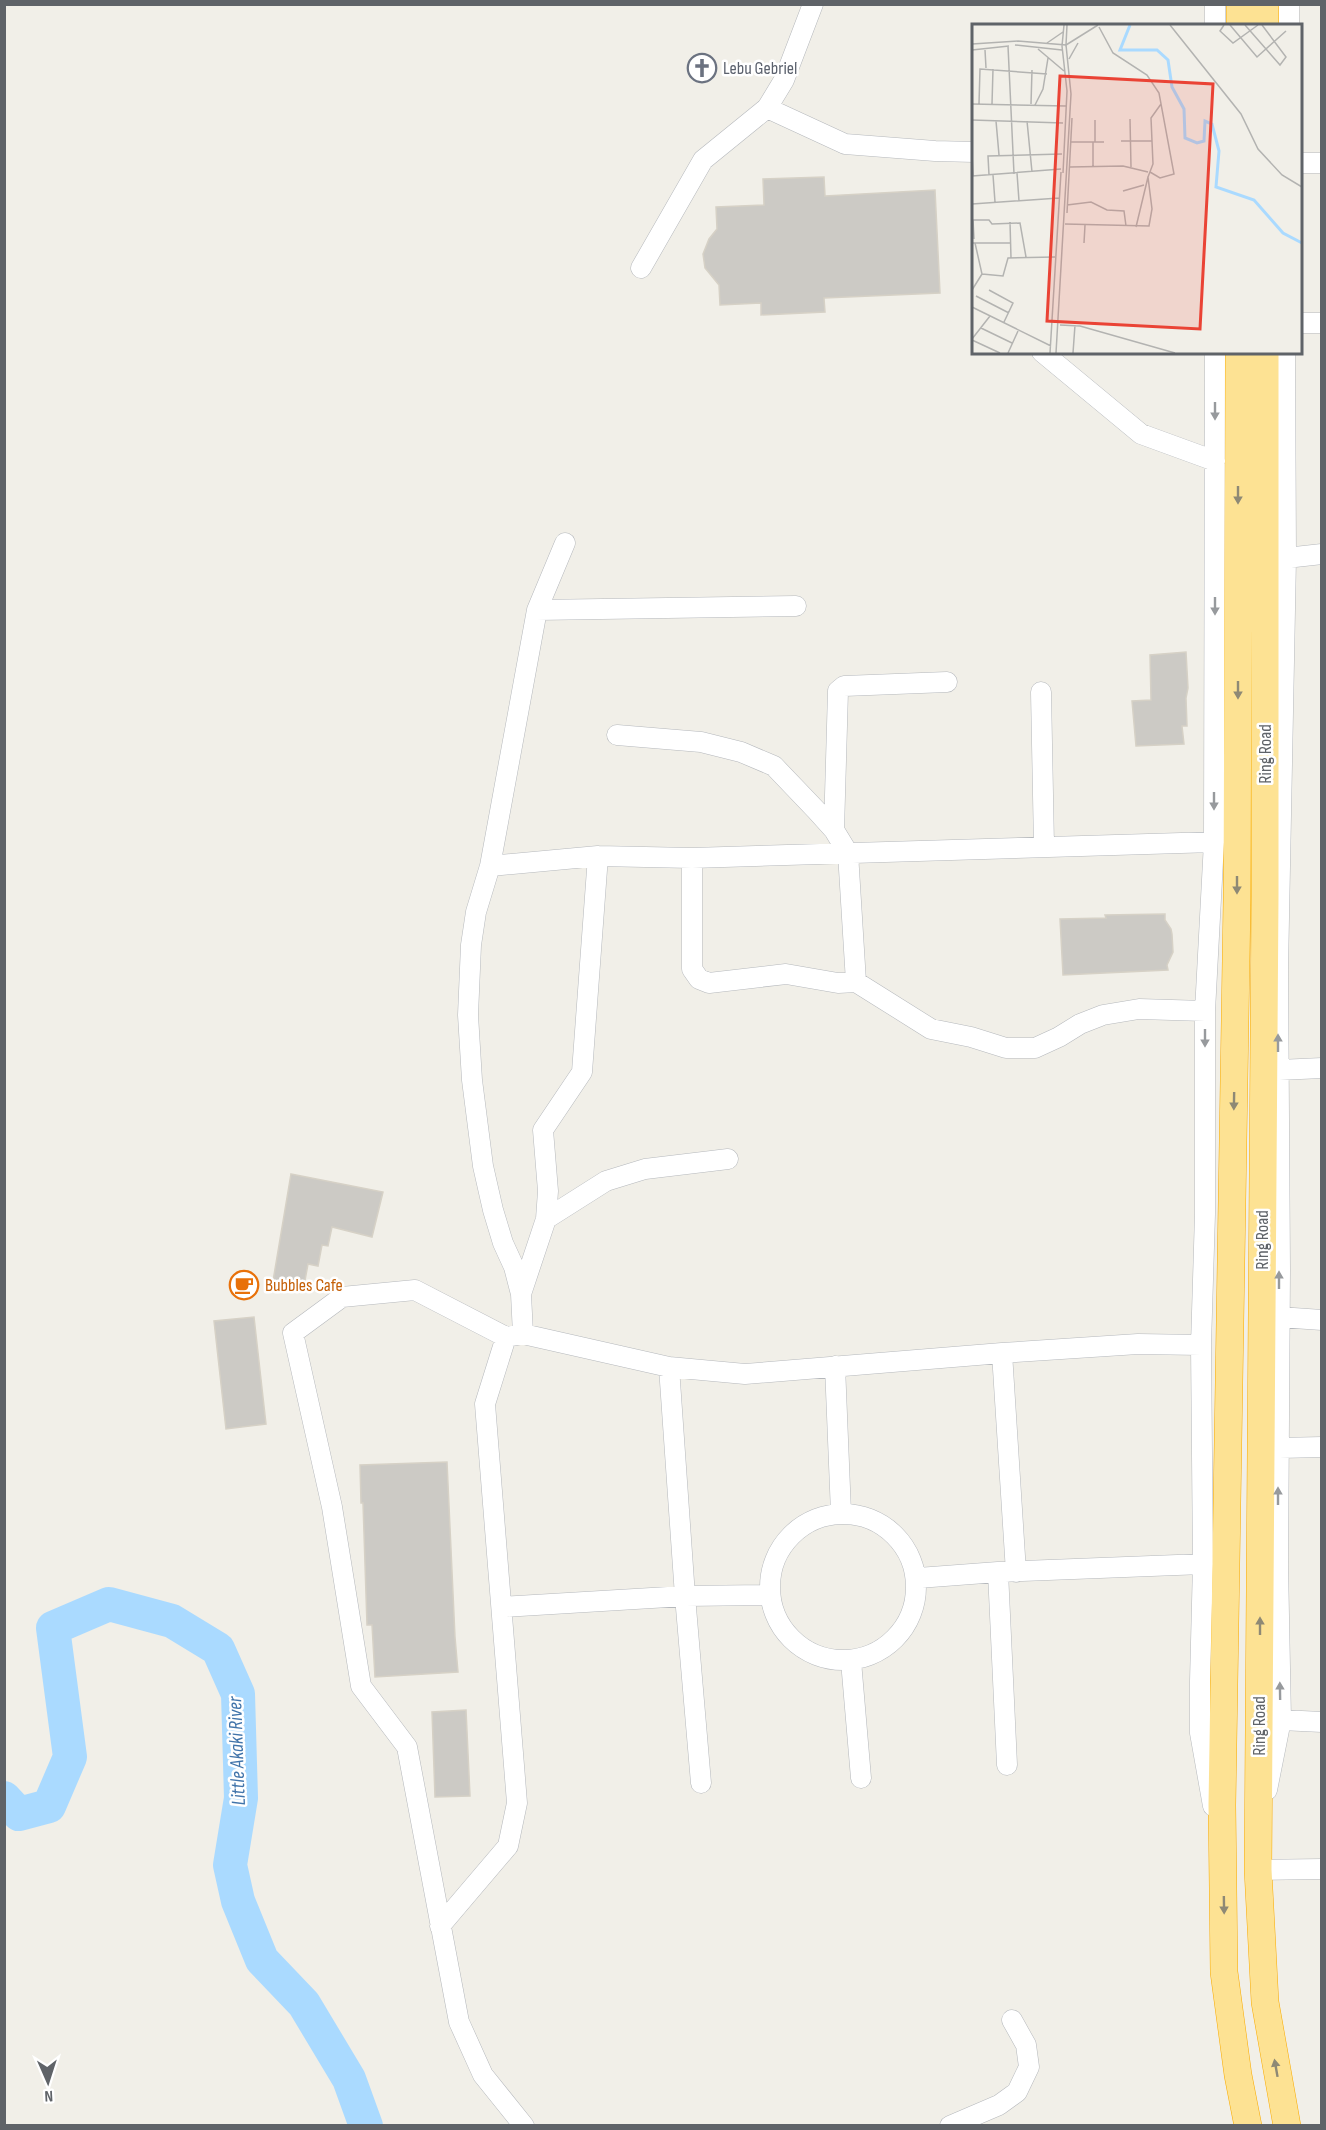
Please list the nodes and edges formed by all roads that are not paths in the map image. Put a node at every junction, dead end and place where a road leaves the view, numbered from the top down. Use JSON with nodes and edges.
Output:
{"nodes":[{"id":1,"x":813,"y":4,"type":"edge"},
{"id":2,"x":1215,"y":4,"type":"edge"},
{"id":3,"x":1240,"y":4,"type":"edge"},
{"id":4,"x":1265,"y":4,"type":"edge"},
{"id":5,"x":1289,"y":4,"type":"edge"},
{"id":6,"x":1215,"y":24,"type":"edge"},
{"id":7,"x":1240,"y":24,"type":"edge"},
{"id":8,"x":1265,"y":24,"type":"edge"},
{"id":9,"x":1289,"y":24,"type":"edge"},
{"id":10,"x":768,"y":108,"type":"junction"},
{"id":11,"x":972,"y":152,"type":"edge"},
{"id":12,"x":1302,"y":163,"type":"edge"},
{"id":13,"x":1322,"y":163,"type":"edge"},
{"id":14,"x":641,"y":268,"type":"dead end"},
{"id":15,"x":1302,"y":323,"type":"edge"},
{"id":16,"x":1322,"y":323,"type":"edge"},
{"id":17,"x":1044,"y":354,"type":"edge"},
{"id":18,"x":1215,"y":354,"type":"edge"},
{"id":19,"x":1239,"y":354,"type":"edge"},
{"id":20,"x":1265,"y":354,"type":"edge"},
{"id":21,"x":1285,"y":354,"type":"edge"},
{"id":22,"x":1215,"y":461,"type":"junction"},
{"id":23,"x":565,"y":543,"type":"dead end"},
{"id":24,"x":1322,"y":554,"type":"edge"},
{"id":25,"x":1286,"y":558,"type":"junction"},
{"id":26,"x":796,"y":606,"type":"dead end"},
{"id":27,"x":537,"y":610,"type":"junction"},
{"id":28,"x":947,"y":682,"type":"dead end"},
{"id":29,"x":1041,"y":692,"type":"dead end"},
{"id":30,"x":617,"y":735,"type":"dead end"},
{"id":31,"x":834,"y":831,"type":"junction"},
{"id":32,"x":1214,"y":842,"type":"junction"},
{"id":33,"x":1044,"y":846,"type":"junction"},
{"id":34,"x":849,"y":853,"type":"junction"},
{"id":35,"x":598,"y":856,"type":"junction"},
{"id":36,"x":692,"y":858,"type":"junction"},
{"id":37,"x":490,"y":866,"type":"junction"},
{"id":38,"x":856,"y":982,"type":"junction"},
{"id":39,"x":1205,"y":1011,"type":"junction"},
{"id":40,"x":1322,"y":1068,"type":"edge"},
{"id":41,"x":1279,"y":1070,"type":"junction"},
{"id":42,"x":728,"y":1159,"type":"dead end"},
{"id":43,"x":546,"y":1219,"type":"junction"},
{"id":44,"x":521,"y":1294,"type":"junction"},
{"id":45,"x":1279,"y":1317,"type":"junction"},
{"id":46,"x":1322,"y":1320,"type":"edge"},
{"id":47,"x":514,"y":1336,"type":"junction"},
{"id":48,"x":1201,"y":1345,"type":"junction"},
{"id":49,"x":1002,"y":1353,"type":"junction"},
{"id":50,"x":835,"y":1366,"type":"junction"},
{"id":51,"x":669,"y":1367,"type":"junction"},
{"id":52,"x":1322,"y":1447,"type":"edge"},
{"id":53,"x":1278,"y":1448,"type":"junction"},
{"id":54,"x":841,"y":1513,"type":"junction"},
{"id":55,"x":1203,"y":1564,"type":"junction"},
{"id":56,"x":1007,"y":1572,"type":"junction"},
{"id":57,"x":918,"y":1578,"type":"junction"},
{"id":58,"x":770,"y":1595,"type":"junction"},
{"id":59,"x":685,"y":1596,"type":"junction"},
{"id":60,"x":502,"y":1607,"type":"junction"},
{"id":61,"x":851,"y":1661,"type":"junction"},
{"id":62,"x":1281,"y":1720,"type":"junction"},
{"id":63,"x":1322,"y":1722,"type":"edge"},
{"id":64,"x":1007,"y":1765,"type":"dead end"},
{"id":65,"x":861,"y":1778,"type":"dead end"},
{"id":66,"x":701,"y":1783,"type":"dead end"},
{"id":67,"x":1258,"y":1831,"type":"junction"},
{"id":68,"x":1222,"y":1846,"type":"junction"},
{"id":69,"x":1322,"y":1869,"type":"edge"},
{"id":70,"x":1258,"y":1870,"type":"junction"},
{"id":71,"x":440,"y":1926,"type":"junction"},
{"id":72,"x":1012,"y":2020,"type":"dead end"},
{"id":73,"x":524,"y":2126,"type":"edge"},
{"id":74,"x":950,"y":2126,"type":"edge"},
{"id":75,"x":1248,"y":2126,"type":"edge"},
{"id":76,"x":1287,"y":2126,"type":"edge"}],
"edges":[{"from":1,"to":10,"type":"street"},
{"from":2,"to":6,"type":"street"},
{"from":3,"to":7,"type":"highway"},
{"from":4,"to":8,"type":"highway"},
{"from":5,"to":9,"type":"street"},
{"from":10,"to":11,"type":"street"},
{"from":10,"to":14,"type":"street"},
{"from":12,"to":13,"type":"street"},
{"from":15,"to":16,"type":"street"},
{"from":17,"to":22,"type":"street"},
{"from":18,"to":22,"type":"street","one_way":true},
{"from":19,"to":68,"type":"highway","name":"Ring Road","one_way":true},
{"from":67,"to":20,"type":"highway","name":"Ring Road","one_way":true},
{"from":21,"to":25,"type":"street"},
{"from":22,"to":32,"type":"street","one_way":true},
{"from":23,"to":27,"type":"street"},
{"from":24,"to":25,"type":"street"},
{"from":41,"to":25,"type":"street","one_way":true},
{"from":26,"to":27,"type":"street"},
{"from":27,"to":37,"type":"street"},
{"from":28,"to":31,"type":"street"},
{"from":29,"to":33,"type":"street"},
{"from":30,"to":31,"type":"street"},
{"from":31,"to":34,"type":"street"},
{"from":32,"to":33,"type":"street"},
{"from":32,"to":39,"type":"street"},
{"from":33,"to":34,"type":"street"},
{"from":34,"to":36,"type":"street"},
{"from":34,"to":38,"type":"street"},
{"from":35,"to":36,"type":"street"},
{"from":35,"to":37,"type":"street"},
{"from":35,"to":43,"type":"street"},
{"from":36,"to":38,"type":"street"},
{"from":37,"to":44,"type":"street"},
{"from":38,"to":39,"type":"street"},
{"from":39,"to":48,"type":"street","one_way":true},
{"from":40,"to":41,"type":"street"},
{"from":45,"to":41,"type":"street","one_way":true},
{"from":42,"to":43,"type":"street"},
{"from":43,"to":44,"type":"street"},
{"from":44,"to":47,"type":"street"},
{"from":45,"to":46,"type":"street"},
{"from":45,"to":53,"type":"street"},
{"from":47,"to":51,"type":"street"},
{"from":47,"to":60,"type":"street"},
{"from":47,"to":71,"type":"street"},
{"from":48,"to":49,"type":"street"},
{"from":48,"to":55,"type":"street"},
{"from":49,"to":50,"type":"street"},
{"from":49,"to":56,"type":"street"},
{"from":50,"to":51,"type":"street"},
{"from":50,"to":54,"type":"street"},
{"from":51,"to":59,"type":"street"},
{"from":52,"to":53,"type":"street"},
{"from":62,"to":53,"type":"street","one_way":true},
{"from":54,"to":57,"type":"street"},
{"from":54,"to":58,"type":"street"},
{"from":55,"to":56,"type":"street"},
{"from":55,"to":68,"type":"street"},
{"from":56,"to":57,"type":"street"},
{"from":56,"to":64,"type":"street"},
{"from":57,"to":61,"type":"street"},
{"from":58,"to":59,"type":"street"},
{"from":58,"to":61,"type":"street"},
{"from":59,"to":60,"type":"street"},
{"from":59,"to":66,"type":"street"},
{"from":60,"to":71,"type":"street"},
{"from":61,"to":65,"type":"street"},
{"from":62,"to":63,"type":"street"},
{"from":62,"to":67,"type":"street"},
{"from":67,"to":70,"type":"highway","name":"Ring Road"},
{"from":68,"to":75,"type":"highway","name":"Ring Road","one_way":true},
{"from":69,"to":70,"type":"street"},
{"from":76,"to":70,"type":"highway","name":"Ring Road","one_way":true},
{"from":71,"to":73,"type":"street"},
{"from":72,"to":74,"type":"street"}]}
